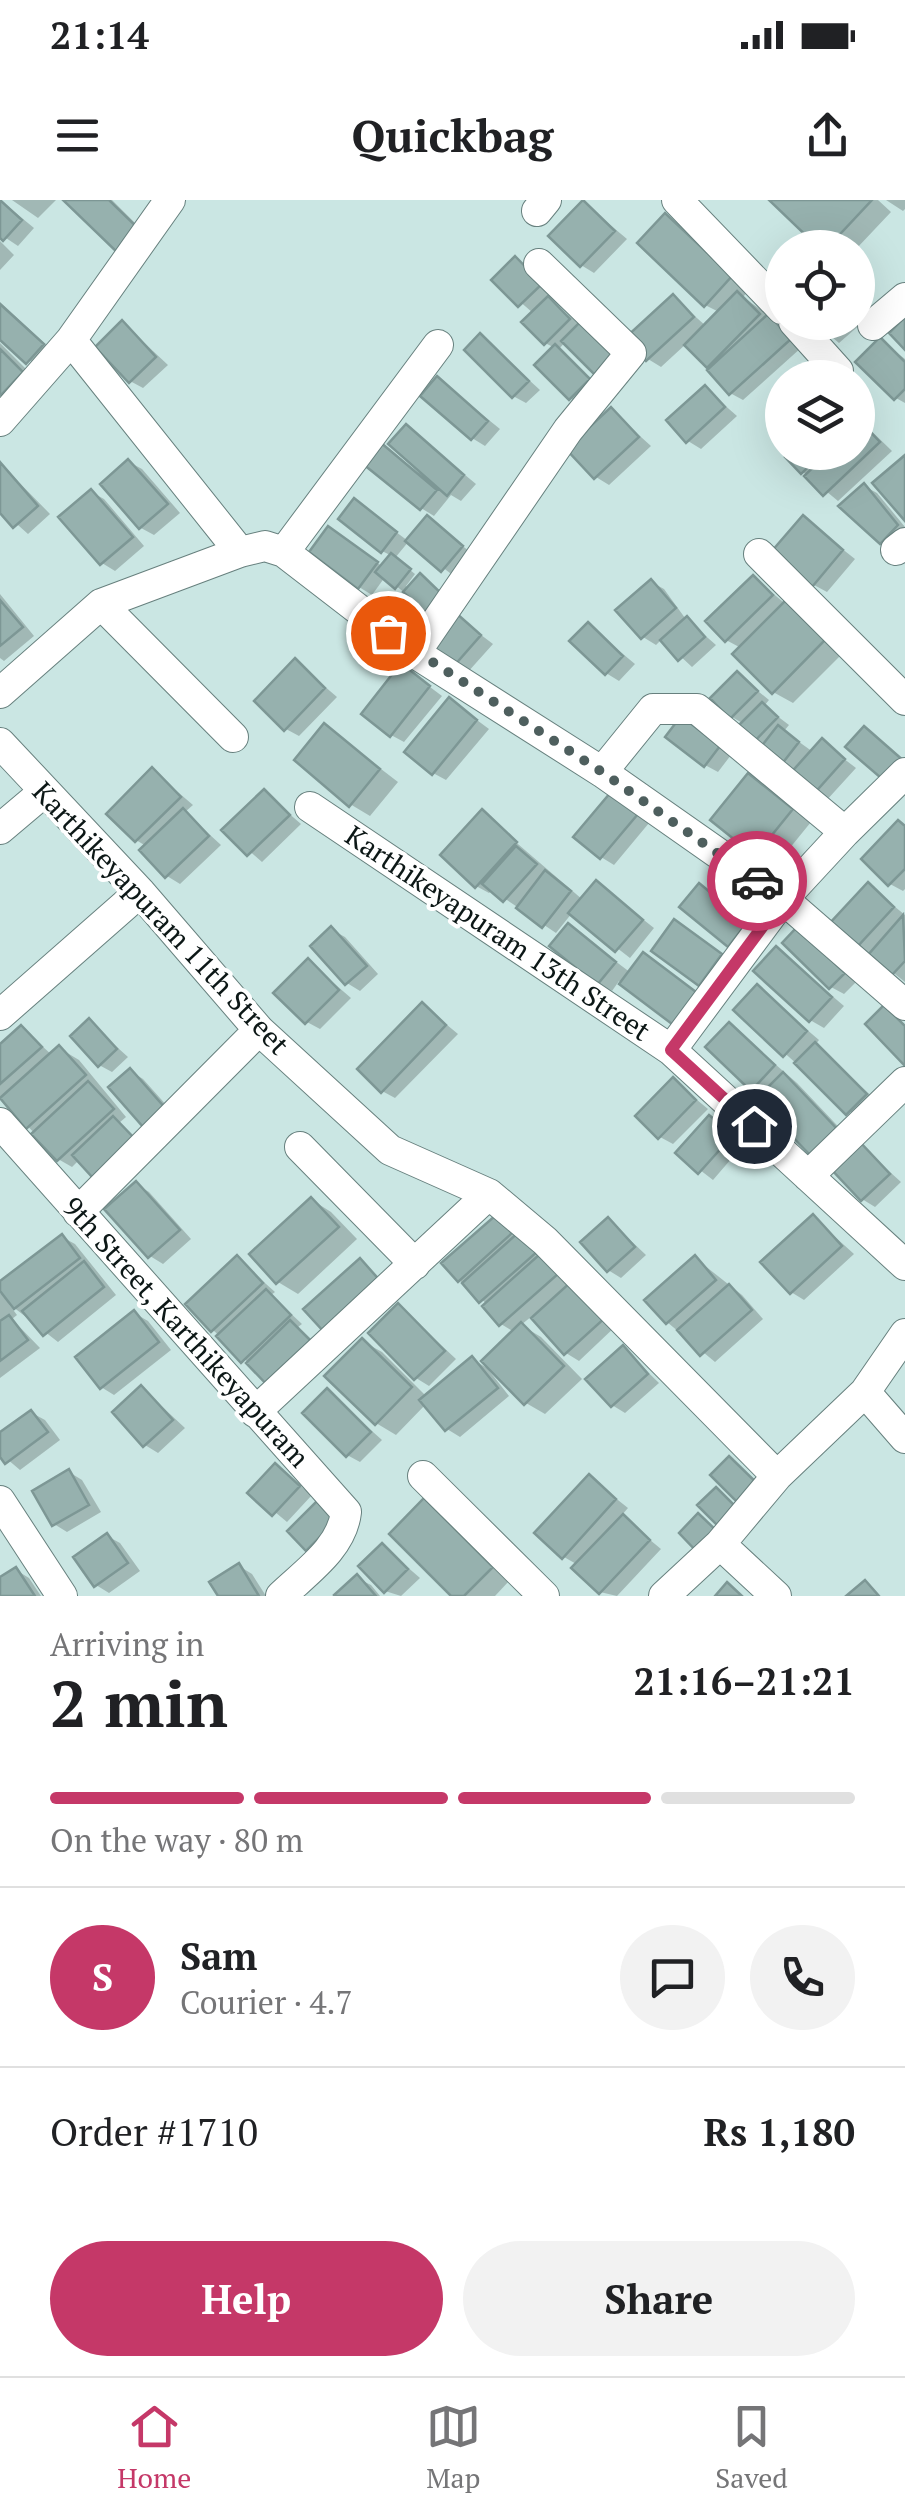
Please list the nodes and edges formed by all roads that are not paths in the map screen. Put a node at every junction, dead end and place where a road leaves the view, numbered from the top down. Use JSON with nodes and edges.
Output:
{"nodes":[{"id":1,"x":170,"y":200,"type":"edge"},
{"id":2,"x":676,"y":200,"type":"edge"},
{"id":3,"x":538,"y":264,"type":"dead end"},
{"id":4,"x":765,"y":292,"type":"edge"},
{"id":5,"x":905,"y":298,"type":"edge"},
{"id":6,"x":875,"y":323,"type":"edge"},
{"id":7,"x":70,"y":340,"type":"junction"},
{"id":8,"x":810,"y":340,"type":"edge"},
{"id":9,"x":438,"y":345,"type":"dead end"},
{"id":10,"x":828,"y":360,"type":"edge"},
{"id":11,"x":0,"y":421,"type":"edge"},
{"id":12,"x":240,"y":552,"type":"junction"},
{"id":13,"x":284,"y":552,"type":"junction"},
{"id":14,"x":759,"y":554,"type":"dead end"},
{"id":15,"x":100,"y":604,"type":"junction"},
{"id":16,"x":415,"y":653,"type":"junction"},
{"id":17,"x":0,"y":693,"type":"edge"},
{"id":18,"x":905,"y":700,"type":"edge"},
{"id":19,"x":233,"y":738,"type":"dead end"},
{"id":20,"x":0,"y":744,"type":"edge"},
{"id":21,"x":602,"y":772,"type":"junction"},
{"id":22,"x":905,"y":772,"type":"edge"},
{"id":23,"x":45,"y":791,"type":"junction"},
{"id":24,"x":310,"y":807,"type":"dead end"},
{"id":25,"x":0,"y":829,"type":"edge"},
{"id":26,"x":845,"y":832,"type":"junction"},
{"id":27,"x":140,"y":892,"type":"junction"},
{"id":28,"x":783,"y":899,"type":"junction"},
{"id":29,"x":905,"y":1006,"type":"edge"},
{"id":30,"x":0,"y":1014,"type":"edge"},
{"id":31,"x":259,"y":1030,"type":"junction"},
{"id":32,"x":671,"y":1050,"type":"junction"},
{"id":33,"x":905,"y":1082,"type":"edge"},
{"id":34,"x":0,"y":1123,"type":"edge"},
{"id":35,"x":300,"y":1148,"type":"dead end"},
{"id":36,"x":808,"y":1176,"type":"junction"},
{"id":37,"x":488,"y":1194,"type":"junction"},
{"id":38,"x":78,"y":1212,"type":"junction"},
{"id":39,"x":415,"y":1264,"type":"junction"},
{"id":40,"x":905,"y":1265,"type":"edge"},
{"id":41,"x":905,"y":1334,"type":"edge"},
{"id":42,"x":865,"y":1392,"type":"junction"},
{"id":43,"x":256,"y":1412,"type":"junction"},
{"id":44,"x":905,"y":1438,"type":"edge"},
{"id":45,"x":423,"y":1476,"type":"dead end"},
{"id":46,"x":777,"y":1476,"type":"junction"},
{"id":47,"x":0,"y":1501,"type":"edge"},
{"id":48,"x":720,"y":1544,"type":"junction"},
{"id":49,"x":62,"y":1596,"type":"edge"},
{"id":50,"x":281,"y":1596,"type":"edge"},
{"id":51,"x":544,"y":1596,"type":"edge"},
{"id":52,"x":664,"y":1596,"type":"edge"},
{"id":53,"x":776,"y":1596,"type":"edge"}],
"edges":[{"from":1,"to":7,"type":"street"},
{"from":2,"to":4,"type":"street"},
{"from":3,"to":16,"type":"street"},
{"from":5,"to":6,"type":"street"},
{"from":7,"to":11,"type":"street"},
{"from":7,"to":12,"type":"street"},
{"from":8,"to":10,"type":"street"},
{"from":9,"to":13,"type":"street"},
{"from":12,"to":13,"type":"street"},
{"from":12,"to":15,"type":"street"},
{"from":13,"to":16,"type":"street"},
{"from":14,"to":18,"type":"street"},
{"from":15,"to":17,"type":"street"},
{"from":15,"to":19,"type":"street"},
{"from":16,"to":21,"type":"street"},
{"from":20,"to":23,"type":"street","name":"Karthikeyapuram 11th Street"},
{"from":21,"to":26,"type":"street"},
{"from":21,"to":28,"type":"street"},
{"from":22,"to":26,"type":"street"},
{"from":23,"to":25,"type":"street"},
{"from":23,"to":27,"type":"street","name":"Karthikeyapuram 11th Street"},
{"from":24,"to":32,"type":"street","name":"Karthikeyapuram 13th Street"},
{"from":26,"to":28,"type":"street"},
{"from":27,"to":30,"type":"street"},
{"from":27,"to":31,"type":"street","name":"Karthikeyapuram 11th Street"},
{"from":28,"to":29,"type":"street"},
{"from":28,"to":32,"type":"street"},
{"from":31,"to":37,"type":"street","name":"Karthikeyapuram 11th Street"},
{"from":31,"to":38,"type":"street"},
{"from":32,"to":36,"type":"street","name":"Karthikeyapuram 13th Street"},
{"from":33,"to":36,"type":"street"},
{"from":34,"to":38,"type":"street","name":"9th Street, Karthikeyapuram"},
{"from":35,"to":39,"type":"street"},
{"from":36,"to":40,"type":"street","name":"Karthikeyapuram 13th Street"},
{"from":37,"to":39,"type":"street"},
{"from":37,"to":46,"type":"street","name":"Karthikeyapuram 11th Street"},
{"from":38,"to":43,"type":"street","name":"9th Street, Karthikeyapuram"},
{"from":39,"to":43,"type":"street"},
{"from":41,"to":42,"type":"street"},
{"from":42,"to":44,"type":"street"},
{"from":42,"to":46,"type":"street"},
{"from":43,"to":50,"type":"street","name":"9th Street, Karthikeyapuram"},
{"from":45,"to":51,"type":"street"},
{"from":46,"to":48,"type":"street"},
{"from":47,"to":49,"type":"street"},
{"from":48,"to":52,"type":"street"},
{"from":48,"to":53,"type":"street"}]}
